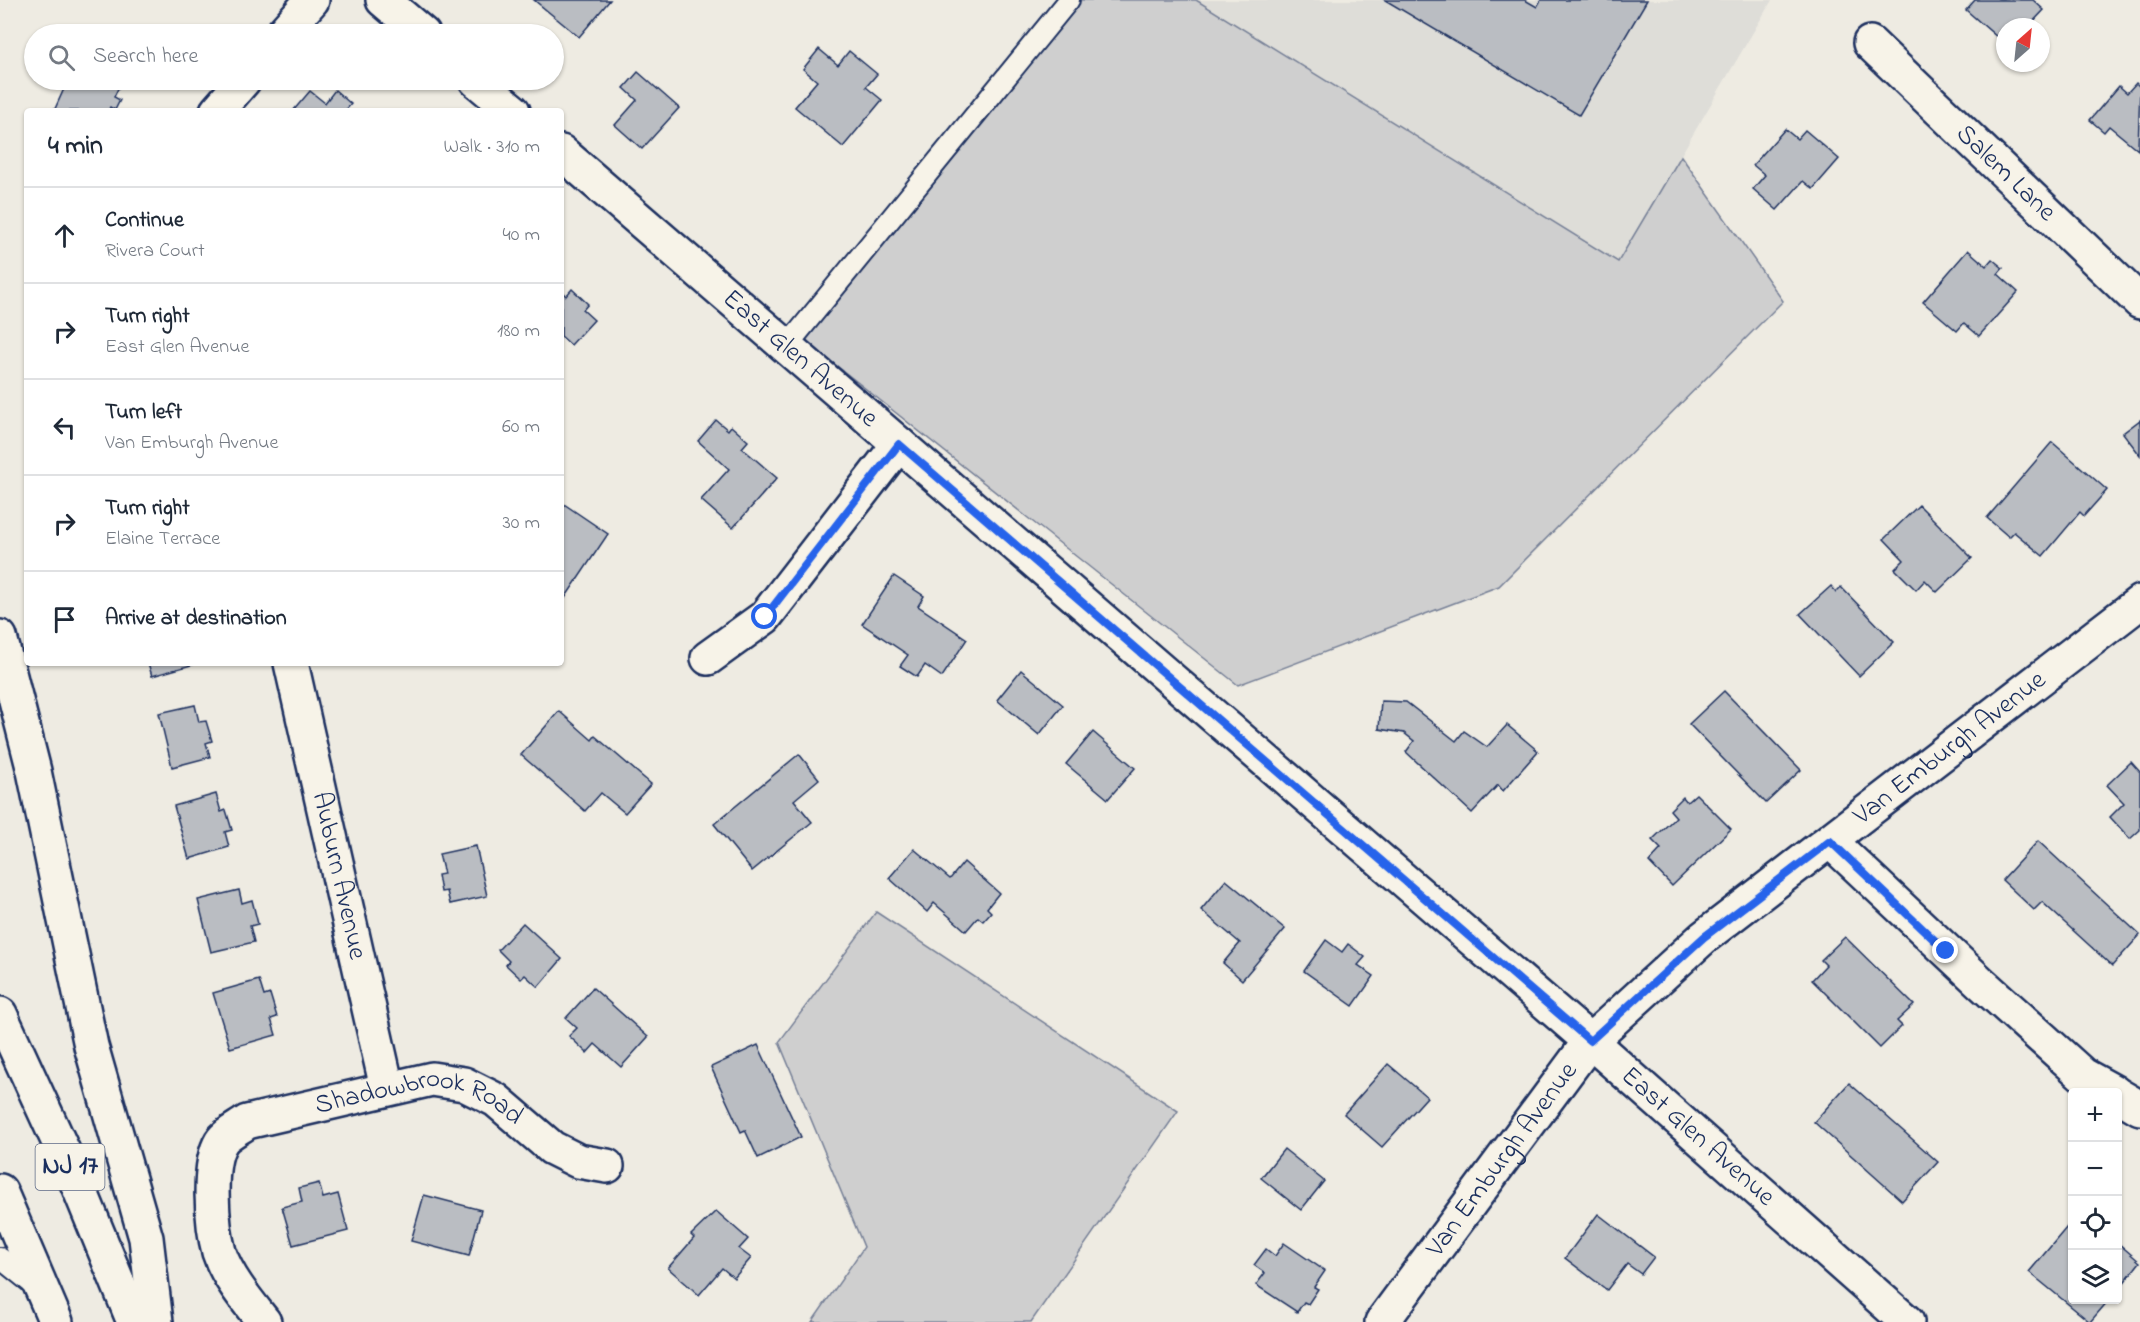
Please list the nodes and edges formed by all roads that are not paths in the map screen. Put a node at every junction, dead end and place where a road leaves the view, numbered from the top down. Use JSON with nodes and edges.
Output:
{"nodes":[{"id":1,"x":312,"y":0,"type":"edge"},
{"id":2,"x":1069,"y":0,"type":"edge"},
{"id":3,"x":389,"y":2,"type":"edge"},
{"id":4,"x":291,"y":24,"type":"edge"},
{"id":5,"x":412,"y":24,"type":"edge"},
{"id":6,"x":1870,"y":43,"type":"dead end"},
{"id":7,"x":235,"y":90,"type":"edge"},
{"id":8,"x":488,"y":90,"type":"edge"},
{"id":9,"x":220,"y":108,"type":"edge"},
{"id":10,"x":509,"y":108,"type":"edge"},
{"id":11,"x":564,"y":155,"type":"edge"},
{"id":12,"x":2140,"y":302,"type":"edge"},
{"id":13,"x":787,"y":346,"type":"junction"},
{"id":14,"x":899,"y":444,"type":"junction"},
{"id":15,"x":2140,"y":602,"type":"edge"},
{"id":16,"x":0,"y":637,"type":"edge"},
{"id":17,"x":708,"y":658,"type":"dead end"},
{"id":18,"x":292,"y":666,"type":"edge"},
{"id":19,"x":1830,"y":841,"type":"junction"},
{"id":20,"x":0,"y":1014,"type":"edge"},
{"id":21,"x":1590,"y":1041,"type":"junction"},
{"id":22,"x":387,"y":1088,"type":"junction"},
{"id":23,"x":2107,"y":1088,"type":"edge"},
{"id":24,"x":2122,"y":1097,"type":"edge"},
{"id":25,"x":2140,"y":1108,"type":"edge"},
{"id":26,"x":607,"y":1166,"type":"dead end"},
{"id":27,"x":0,"y":1191,"type":"edge"},
{"id":28,"x":0,"y":1258,"type":"edge"},
{"id":29,"x":50,"y":1308,"type":"edge"},
{"id":30,"x":134,"y":1322,"type":"edge"},
{"id":31,"x":156,"y":1322,"type":"edge"},
{"id":32,"x":264,"y":1322,"type":"edge"},
{"id":33,"x":1382,"y":1322,"type":"edge"},
{"id":34,"x":1907,"y":1322,"type":"edge"}],
"edges":[{"from":1,"to":4,"type":"main road"},
{"from":2,"to":13,"type":"lane"},
{"from":3,"to":5,"type":"main road"},
{"from":6,"to":12,"type":"main road","name":"Salem Lane"},
{"from":7,"to":9,"type":"main road"},
{"from":8,"to":10,"type":"main road"},
{"from":11,"to":13,"type":"main road","name":"East Glen Avenue"},
{"from":13,"to":14,"type":"main road","name":"East Glen Avenue"},
{"from":14,"to":17,"type":"main road"},
{"from":14,"to":21,"type":"main road","name":"East Glen Avenue"},
{"from":15,"to":19,"type":"main road","name":"Van Emburgh Avenue"},
{"from":16,"to":31,"type":"main road"},
{"from":18,"to":22,"type":"main road","name":"Auburn Avenue"},
{"from":19,"to":21,"type":"main road","name":"Van Emburgh Avenue"},
{"from":19,"to":23,"type":"main road"},
{"from":20,"to":30,"type":"main road","number":"NJ 17"},
{"from":21,"to":33,"type":"main road","name":"Van Emburgh Avenue"},
{"from":21,"to":34,"type":"main road","name":"East Glen Avenue"},
{"from":22,"to":26,"type":"main road","name":"Shadowbrook Road"},
{"from":22,"to":32,"type":"main road","name":"Shadowbrook Road"},
{"from":24,"to":25,"type":"main road"},
{"from":27,"to":29,"type":"main road","number":"NJ 17"},
{"from":28,"to":29,"type":"lane"}]}
